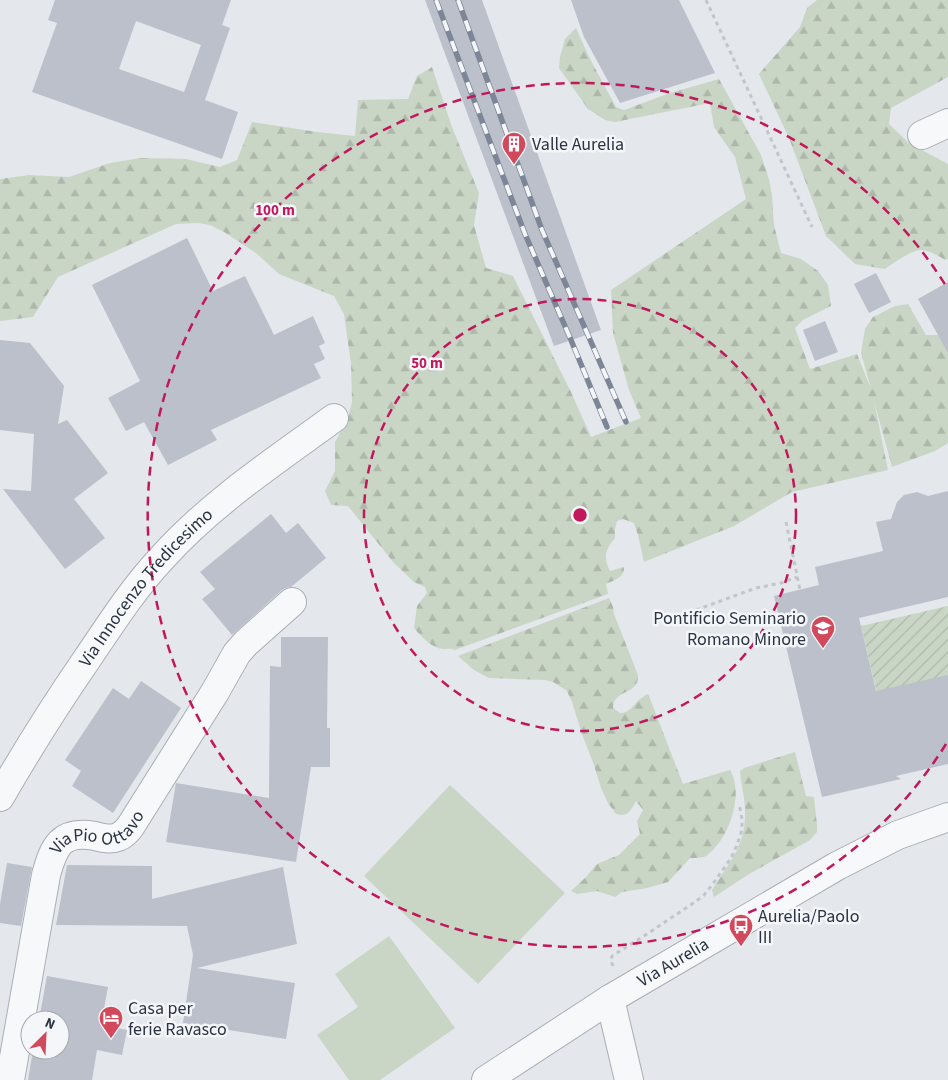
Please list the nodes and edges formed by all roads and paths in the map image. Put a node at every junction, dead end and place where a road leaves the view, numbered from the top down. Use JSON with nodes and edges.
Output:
{"nodes":[{"id":1,"x":706,"y":0,"type":"edge"},
{"id":2,"x":948,"y":122,"type":"edge"},
{"id":3,"x":922,"y":135,"type":"dead end"},
{"id":4,"x":812,"y":227,"type":"dead end"},
{"id":5,"x":334,"y":418,"type":"dead end"},
{"id":6,"x":786,"y":522,"type":"dead end"},
{"id":7,"x":797,"y":577,"type":"junction"},
{"id":8,"x":800,"y":590,"type":"dead end"},
{"id":9,"x":292,"y":602,"type":"dead end"},
{"id":10,"x":696,"y":610,"type":"dead end"},
{"id":11,"x":0,"y":797,"type":"edge"},
{"id":12,"x":740,"y":803,"type":"dead end"},
{"id":13,"x":948,"y":816,"type":"edge"},
{"id":14,"x":614,"y":966,"type":"dead end"},
{"id":15,"x":610,"y":999,"type":"junction"},
{"id":16,"x":10,"y":1080,"type":"edge"},
{"id":17,"x":486,"y":1080,"type":"edge"},
{"id":18,"x":629,"y":1080,"type":"edge"}],
"edges":[{"from":1,"to":4,"type":"path"},
{"from":2,"to":3,"type":"street"},
{"from":5,"to":11,"type":"street","name":"Via Innocenzo Tredicesimo"},
{"from":6,"to":7,"type":"path"},
{"from":7,"to":8,"type":"path"},
{"from":7,"to":10,"type":"path"},
{"from":9,"to":16,"type":"street","name":"Via Pio Ottavo"},
{"from":12,"to":14,"type":"path"},
{"from":13,"to":15,"type":"street","name":"Via Aurelia"},
{"from":15,"to":17,"type":"street","name":"Via Aurelia"},
{"from":15,"to":18,"type":"street"}]}
